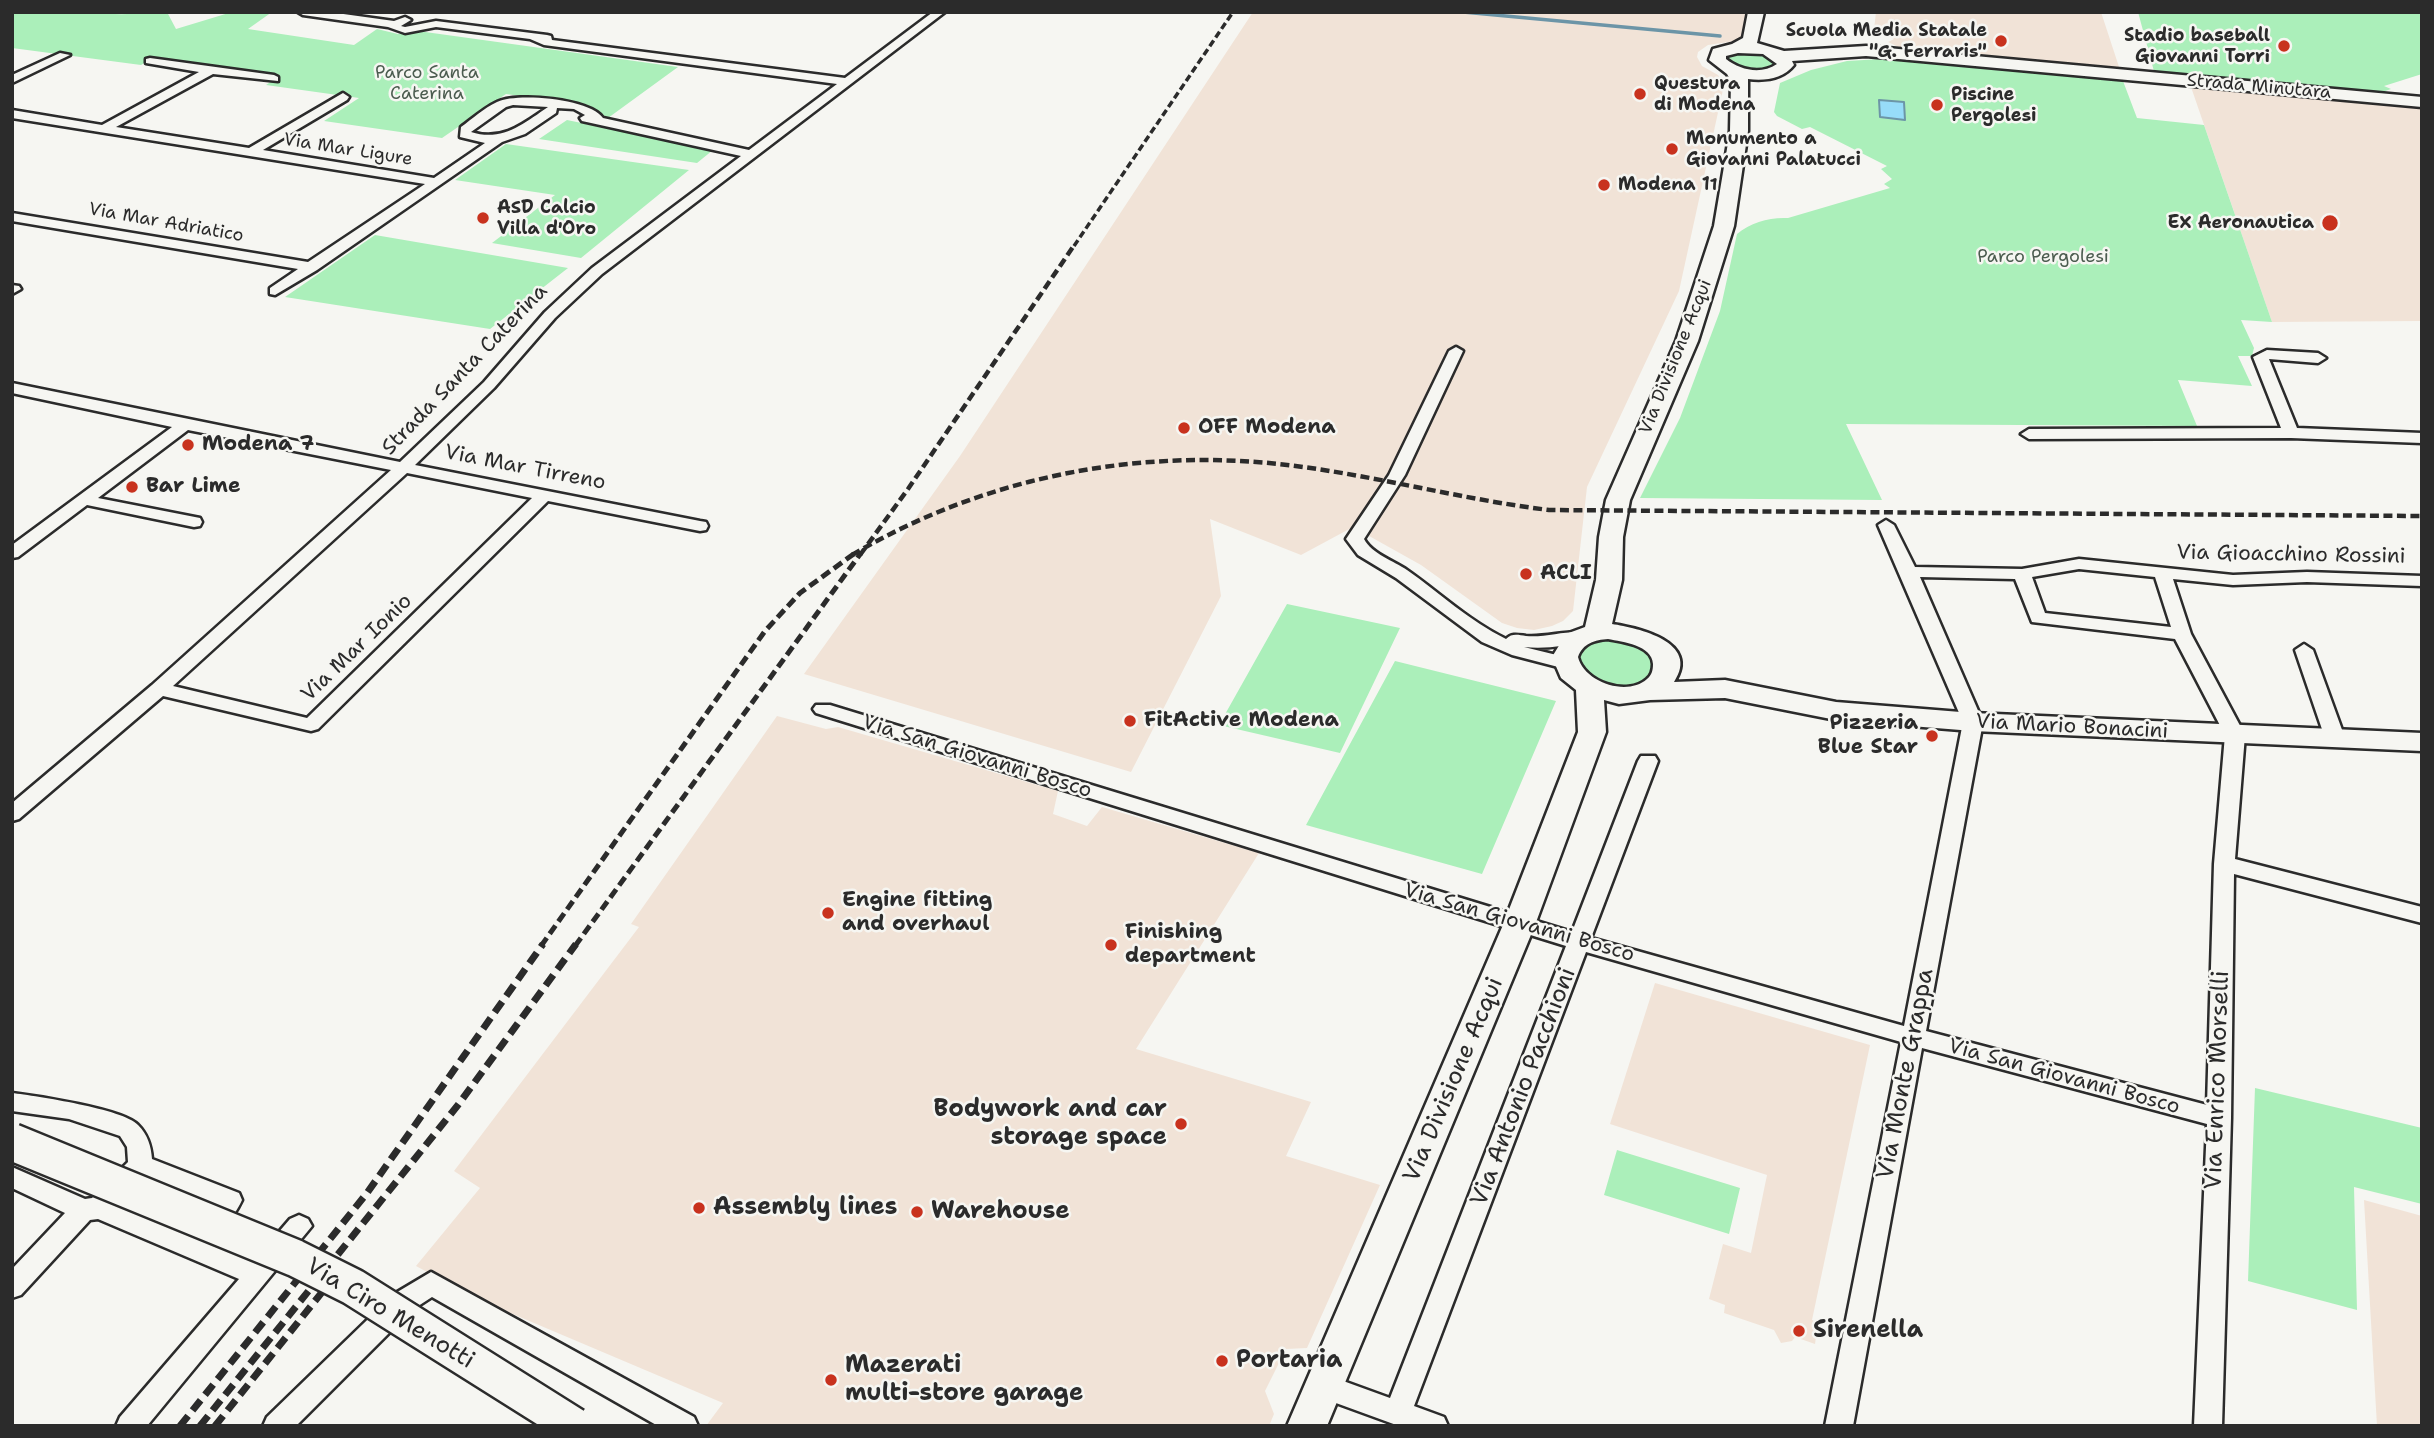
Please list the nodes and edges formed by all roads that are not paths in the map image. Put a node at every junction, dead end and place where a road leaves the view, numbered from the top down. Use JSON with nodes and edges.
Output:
{"nodes":[{"id":1,"x":303,"y":12,"type":"edge"},
{"id":2,"x":940,"y":12,"type":"edge"},
{"id":3,"x":1756,"y":12,"type":"edge"},
{"id":4,"x":1765,"y":12,"type":"edge"},
{"id":5,"x":1738,"y":48,"type":"junction"},
{"id":6,"x":64,"y":55,"type":"dead end"},
{"id":7,"x":150,"y":61,"type":"dead end"},
{"id":8,"x":1777,"y":62,"type":"junction"},
{"id":9,"x":211,"y":70,"type":"junction"},
{"id":10,"x":1734,"y":71,"type":"junction"},
{"id":11,"x":274,"y":79,"type":"dead end"},
{"id":12,"x":12,"y":80,"type":"edge"},
{"id":13,"x":849,"y":82,"type":"junction"},
{"id":14,"x":343,"y":97,"type":"dead end"},
{"id":15,"x":2422,"y":102,"type":"edge"},
{"id":16,"x":550,"y":108,"type":"junction"},
{"id":17,"x":12,"y":114,"type":"edge"},
{"id":18,"x":103,"y":128,"type":"junction"},
{"id":19,"x":1739,"y":131,"type":"junction"},
{"id":20,"x":497,"y":141,"type":"junction"},
{"id":21,"x":251,"y":152,"type":"junction"},
{"id":22,"x":752,"y":155,"type":"junction"},
{"id":23,"x":439,"y":182,"type":"junction"},
{"id":24,"x":12,"y":217,"type":"edge"},
{"id":25,"x":312,"y":267,"type":"junction"},
{"id":26,"x":275,"y":291,"type":"dead end"},
{"id":27,"x":1456,"y":351,"type":"dead end"},
{"id":28,"x":2318,"y":358,"type":"dead end"},
{"id":29,"x":12,"y":388,"type":"edge"},
{"id":30,"x":185,"y":425,"type":"junction"},
{"id":31,"x":2291,"y":433,"type":"junction"},
{"id":32,"x":2029,"y":434,"type":"dead end"},
{"id":33,"x":2422,"y":438,"type":"edge"},
{"id":34,"x":404,"y":467,"type":"junction"},
{"id":35,"x":546,"y":494,"type":"junction"},
{"id":36,"x":85,"y":500,"type":"junction"},
{"id":37,"x":194,"y":522,"type":"dead end"},
{"id":38,"x":1886,"y":525,"type":"dead end"},
{"id":39,"x":700,"y":526,"type":"dead end"},
{"id":40,"x":12,"y":553,"type":"edge"},
{"id":41,"x":1909,"y":572,"type":"junction"},
{"id":42,"x":2021,"y":574,"type":"junction"},
{"id":43,"x":2163,"y":575,"type":"junction"},
{"id":44,"x":1609,"y":580,"type":"junction"},
{"id":45,"x":2422,"y":581,"type":"edge"},
{"id":46,"x":1479,"y":631,"type":"junction"},
{"id":47,"x":1589,"y":634,"type":"junction"},
{"id":48,"x":2182,"y":634,"type":"junction"},
{"id":49,"x":1638,"y":636,"type":"junction"},
{"id":50,"x":2304,"y":650,"type":"dead end"},
{"id":51,"x":1566,"y":663,"type":"junction"},
{"id":52,"x":1668,"y":663,"type":"junction"},
{"id":53,"x":1589,"y":686,"type":"junction"},
{"id":54,"x":159,"y":689,"type":"junction"},
{"id":55,"x":1725,"y":690,"type":"junction"},
{"id":56,"x":1644,"y":692,"type":"junction"},
{"id":57,"x":823,"y":709,"type":"dead end"},
{"id":58,"x":1973,"y":722,"type":"junction"},
{"id":59,"x":1591,"y":732,"type":"junction"},
{"id":60,"x":2235,"y":735,"type":"junction"},
{"id":61,"x":2335,"y":738,"type":"junction"},
{"id":62,"x":2422,"y":743,"type":"edge"},
{"id":63,"x":1648,"y":761,"type":"dead end"},
{"id":64,"x":12,"y":814,"type":"edge"},
{"id":65,"x":2224,"y":864,"type":"junction"},
{"id":66,"x":2422,"y":915,"type":"edge"},
{"id":67,"x":1520,"y":925,"type":"junction"},
{"id":68,"x":1580,"y":942,"type":"junction"},
{"id":69,"x":1913,"y":1037,"type":"junction"},
{"id":70,"x":12,"y":1102,"type":"edge"},
{"id":71,"x":2219,"y":1118,"type":"junction"},
{"id":72,"x":12,"y":1142,"type":"edge"},
{"id":73,"x":140,"y":1165,"type":"junction"},
{"id":74,"x":12,"y":1177,"type":"edge"},
{"id":75,"x":91,"y":1209,"type":"junction"},
{"id":76,"x":299,"y":1226,"type":"dead end"},
{"id":77,"x":189,"y":1246,"type":"junction"},
{"id":78,"x":257,"y":1275,"type":"junction"},
{"id":79,"x":12,"y":1286,"type":"edge"},
{"id":80,"x":1324,"y":1386,"type":"junction"},
{"id":81,"x":1398,"y":1413,"type":"junction"},
{"id":82,"x":130,"y":1426,"type":"edge"},
{"id":83,"x":277,"y":1426,"type":"edge"},
{"id":84,"x":574,"y":1426,"type":"edge"},
{"id":85,"x":684,"y":1426,"type":"edge"},
{"id":86,"x":1307,"y":1426,"type":"edge"},
{"id":87,"x":1434,"y":1426,"type":"edge"},
{"id":88,"x":1839,"y":1426,"type":"edge"},
{"id":89,"x":2208,"y":1426,"type":"edge"}],
"edges":[{"from":1,"to":13,"type":"street"},
{"from":2,"to":13,"type":"street","name":"Strada Santa Caterina"},
{"from":3,"to":5,"type":"main road"},
{"from":4,"to":8,"type":"main road"},
{"from":5,"to":8,"type":"main road"},
{"from":5,"to":10,"type":"main road","name":"Via Divisione Acqui"},
{"from":6,"to":12,"type":"street"},
{"from":7,"to":9,"type":"street"},
{"from":8,"to":10,"type":"main road"},
{"from":8,"to":15,"type":"main road","name":"Strada Minutara"},
{"from":8,"to":19,"type":"main road","name":"Via Divisione Acqui"},
{"from":9,"to":11,"type":"street"},
{"from":9,"to":18,"type":"street"},
{"from":10,"to":19,"type":"main road","name":"Via Divisione Acqui"},
{"from":13,"to":22,"type":"street","name":"Strada Santa Caterina"},
{"from":14,"to":21,"type":"street","name":"Via Mar Ligure"},
{"from":16,"to":20,"type":"street"},
{"from":16,"to":20,"type":"street"},
{"from":16,"to":22,"type":"street"},
{"from":17,"to":18,"type":"street","name":"Via Mar Ligure"},
{"from":18,"to":21,"type":"street","name":"Via Mar Ligure"},
{"from":19,"to":44,"type":"main road","name":"Via Divisione Acqui"},
{"from":20,"to":23,"type":"street"},
{"from":21,"to":23,"type":"street","name":"Via Mar Ligure"},
{"from":22,"to":34,"type":"street","name":"Strada Santa Caterina"},
{"from":23,"to":25,"type":"street"},
{"from":24,"to":25,"type":"street","name":"Via Mar Adriatico"},
{"from":25,"to":26,"type":"street"},
{"from":27,"to":46,"type":"street"},
{"from":28,"to":31,"type":"street"},
{"from":29,"to":30,"type":"street","name":"Via Mar Tirreno"},
{"from":30,"to":34,"type":"street","name":"Via Mar Tirreno"},
{"from":30,"to":36,"type":"street"},
{"from":31,"to":32,"type":"street"},
{"from":31,"to":33,"type":"street"},
{"from":34,"to":35,"type":"street","name":"Via Mar Tirreno"},
{"from":34,"to":54,"type":"street","name":"Strada Santa Caterina"},
{"from":35,"to":39,"type":"street","name":"Via Mar Tirreno"},
{"from":35,"to":54,"type":"street","name":"Via Mar Ionio"},
{"from":36,"to":37,"type":"street"},
{"from":36,"to":40,"type":"street"},
{"from":38,"to":41,"type":"street"},
{"from":41,"to":42,"type":"street","name":"Via Gioacchino Rossini"},
{"from":41,"to":58,"type":"street"},
{"from":42,"to":43,"type":"street","name":"Via Gioacchino Rossini"},
{"from":42,"to":48,"type":"street"},
{"from":43,"to":45,"type":"street","name":"Via Gioacchino Rossini"},
{"from":43,"to":48,"type":"street"},
{"from":44,"to":47,"type":"main road","name":"Via Divisione Acqui"},
{"from":44,"to":49,"type":"main road"},
{"from":46,"to":47,"type":"street"},
{"from":46,"to":51,"type":"street"},
{"from":47,"to":49,"type":"main road"},
{"from":47,"to":51,"type":"main road"},
{"from":48,"to":60,"type":"street"},
{"from":49,"to":52,"type":"main road"},
{"from":50,"to":61,"type":"street"},
{"from":51,"to":53,"type":"main road"},
{"from":52,"to":55,"type":"main road","name":"Via Mario Bonacini"},
{"from":52,"to":56,"type":"main road"},
{"from":53,"to":56,"type":"main road"},
{"from":53,"to":59,"type":"main road","name":"Via Divisione Acqui"},
{"from":54,"to":64,"type":"street","name":"Strada Santa Caterina"},
{"from":55,"to":56,"type":"main road","name":"Via Mario Bonacini"},
{"from":55,"to":58,"type":"main road","name":"Via Mario Bonacini"},
{"from":56,"to":59,"type":"main road"},
{"from":57,"to":67,"type":"street","name":"Via San Giovanni Bosco"},
{"from":58,"to":60,"type":"main road","name":"Via Mario Bonacini"},
{"from":58,"to":69,"type":"street","name":"Via Monte Grappa"},
{"from":59,"to":67,"type":"main road","name":"Via Divisione Acqui"},
{"from":60,"to":61,"type":"main road","name":"Via Mario Bonacini"},
{"from":60,"to":65,"type":"street","name":"Via Enrico Morselli"},
{"from":61,"to":62,"type":"main road","name":"Via Mario Bonacini"},
{"from":63,"to":68,"type":"street","name":"Via Antonio Pacchioni"},
{"from":65,"to":66,"type":"street"},
{"from":65,"to":71,"type":"street","name":"Via Enrico Morselli"},
{"from":67,"to":68,"type":"street","name":"Via San Giovanni Bosco"},
{"from":67,"to":80,"type":"main road","name":"Via Divisione Acqui"},
{"from":68,"to":69,"type":"street","name":"Via San Giovanni Bosco"},
{"from":68,"to":81,"type":"street","name":"Via Antonio Pacchioni"},
{"from":69,"to":71,"type":"street","name":"Via San Giovanni Bosco"},
{"from":69,"to":88,"type":"street","name":"Via Monte Grappa"},
{"from":70,"to":73,"type":"street"},
{"from":71,"to":89,"type":"street","name":"Via Enrico Morselli"},
{"from":72,"to":84,"type":"main road","name":"Via Ciro Menotti","bridge":true},
{"from":73,"to":75,"type":"street"},
{"from":73,"to":77,"type":"street"},
{"from":74,"to":75,"type":"street"},
{"from":75,"to":77,"type":"street"},
{"from":75,"to":79,"type":"street"},
{"from":76,"to":78,"type":"street"},
{"from":77,"to":78,"type":"street"},
{"from":78,"to":82,"type":"street"},
{"from":80,"to":81,"type":"street"},
{"from":80,"to":86,"type":"main road","name":"Via Divisione Acqui"},
{"from":81,"to":87,"type":"street"},
{"from":83,"to":85,"type":"street"}]}
